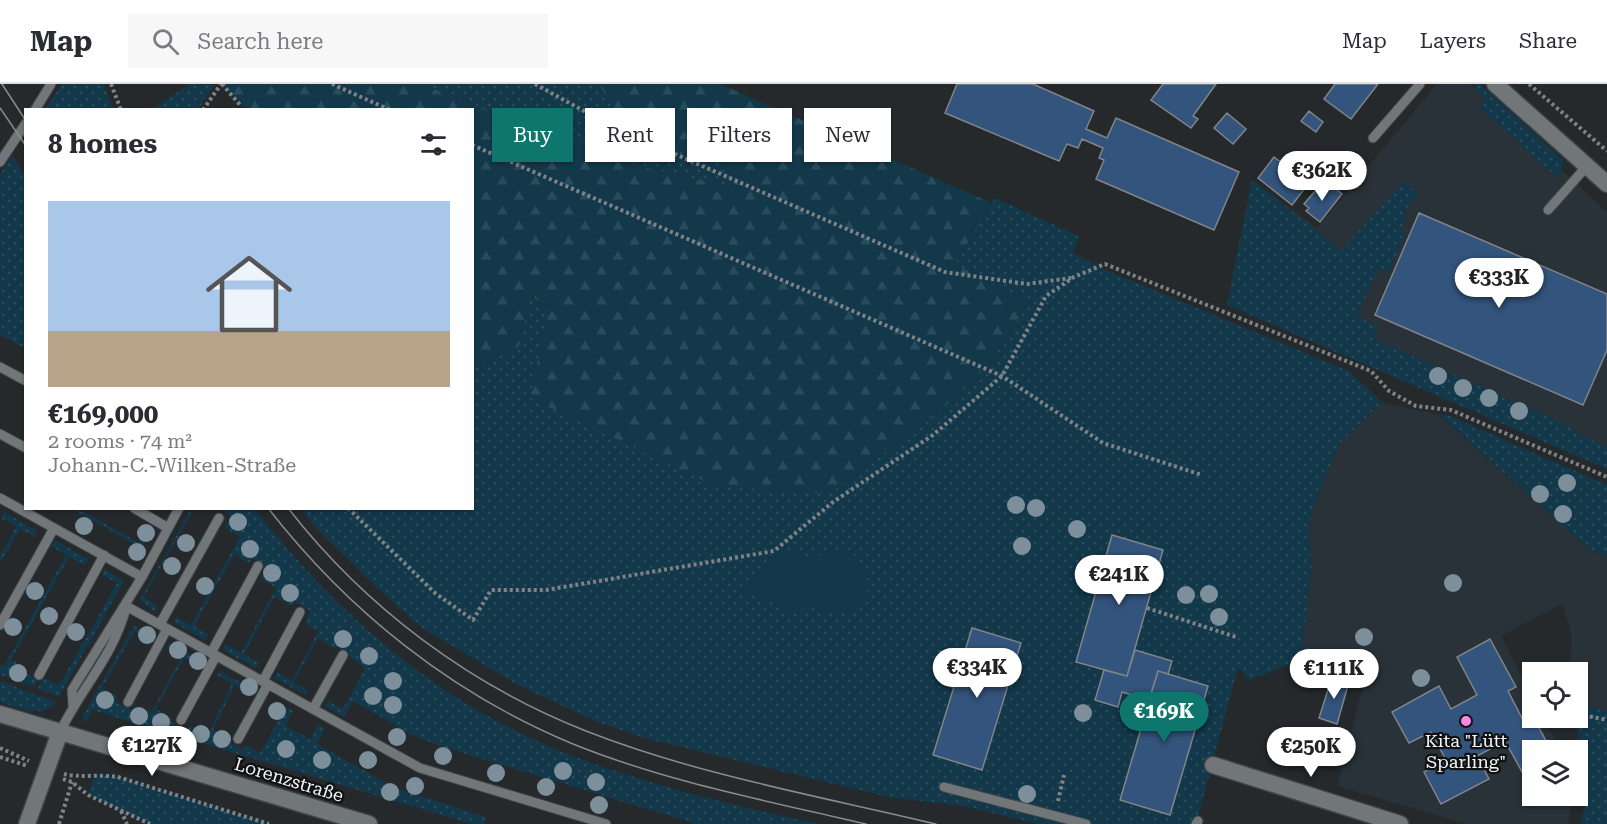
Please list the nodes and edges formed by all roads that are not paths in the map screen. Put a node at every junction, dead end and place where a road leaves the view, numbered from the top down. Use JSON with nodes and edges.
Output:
{"nodes":[{"id":1,"x":51,"y":84,"type":"edge"},
{"id":2,"x":1420,"y":84,"type":"edge"},
{"id":3,"x":1495,"y":84,"type":"edge"},
{"id":4,"x":35,"y":108,"type":"edge"},
{"id":5,"x":24,"y":126,"type":"edge"},
{"id":6,"x":1373,"y":138,"type":"dead end"},
{"id":7,"x":0,"y":162,"type":"edge"},
{"id":8,"x":1587,"y":166,"type":"junction"},
{"id":9,"x":1607,"y":184,"type":"edge"},
{"id":10,"x":1548,"y":210,"type":"dead end"},
{"id":11,"x":0,"y":367,"type":"edge"},
{"id":12,"x":24,"y":380,"type":"edge"},
{"id":13,"x":0,"y":434,"type":"edge"},
{"id":14,"x":24,"y":447,"type":"edge"},
{"id":15,"x":1,"y":501,"type":"edge"},
{"id":16,"x":137,"y":510,"type":"edge"},
{"id":17,"x":178,"y":510,"type":"edge"},
{"id":18,"x":219,"y":518,"type":"dead end"},
{"id":19,"x":54,"y":528,"type":"junction"},
{"id":20,"x":168,"y":528,"type":"junction"},
{"id":21,"x":104,"y":555,"type":"junction"},
{"id":22,"x":258,"y":566,"type":"dead end"},
{"id":23,"x":142,"y":577,"type":"junction"},
{"id":24,"x":126,"y":606,"type":"junction"},
{"id":25,"x":300,"y":612,"type":"dead end"},
{"id":26,"x":0,"y":625,"type":"edge"},
{"id":27,"x":163,"y":627,"type":"junction"},
{"id":28,"x":213,"y":654,"type":"junction"},
{"id":29,"x":343,"y":655,"type":"dead end"},
{"id":30,"x":39,"y":675,"type":"dead end"},
{"id":31,"x":265,"y":683,"type":"junction"},
{"id":32,"x":128,"y":702,"type":"dead end"},
{"id":33,"x":313,"y":709,"type":"junction"},
{"id":34,"x":0,"y":714,"type":"edge"},
{"id":35,"x":181,"y":720,"type":"dead end"},
{"id":36,"x":60,"y":732,"type":"junction"},
{"id":37,"x":238,"y":740,"type":"dead end"},
{"id":38,"x":1213,"y":765,"type":"dead end"},
{"id":39,"x":944,"y":787,"type":"dead end"},
{"id":40,"x":27,"y":824,"type":"edge"},
{"id":41,"x":369,"y":824,"type":"edge"},
{"id":42,"x":606,"y":824,"type":"edge"},
{"id":43,"x":1086,"y":824,"type":"edge"},
{"id":44,"x":1400,"y":824,"type":"edge"}],
"edges":[{"from":1,"to":4,"type":"lane"},
{"from":2,"to":6,"type":"lane"},
{"from":3,"to":8,"type":"street"},
{"from":5,"to":7,"type":"lane"},
{"from":8,"to":9,"type":"street"},
{"from":8,"to":10,"type":"lane"},
{"from":11,"to":12,"type":"lane"},
{"from":13,"to":14,"type":"lane"},
{"from":15,"to":19,"type":"lane"},
{"from":16,"to":20,"type":"lane"},
{"from":17,"to":20,"type":"lane"},
{"from":18,"to":27,"type":"lane"},
{"from":19,"to":21,"type":"lane"},
{"from":19,"to":26,"type":"lane"},
{"from":20,"to":23,"type":"lane"},
{"from":21,"to":23,"type":"lane"},
{"from":21,"to":30,"type":"lane"},
{"from":22,"to":28,"type":"lane"},
{"from":23,"to":24,"type":"lane"},
{"from":24,"to":27,"type":"lane"},
{"from":24,"to":36,"type":"lane"},
{"from":25,"to":31,"type":"lane"},
{"from":27,"to":28,"type":"lane"},
{"from":27,"to":32,"type":"lane"},
{"from":28,"to":31,"type":"lane"},
{"from":28,"to":35,"type":"lane"},
{"from":29,"to":33,"type":"lane"},
{"from":31,"to":33,"type":"lane"},
{"from":31,"to":37,"type":"lane"},
{"from":33,"to":42,"type":"lane"},
{"from":34,"to":36,"type":"street","name":"Lorenzstraße"},
{"from":36,"to":40,"type":"street"},
{"from":36,"to":41,"type":"street","name":"Lorenzstraße"},
{"from":38,"to":44,"type":"street"},
{"from":39,"to":43,"type":"lane"}]}
